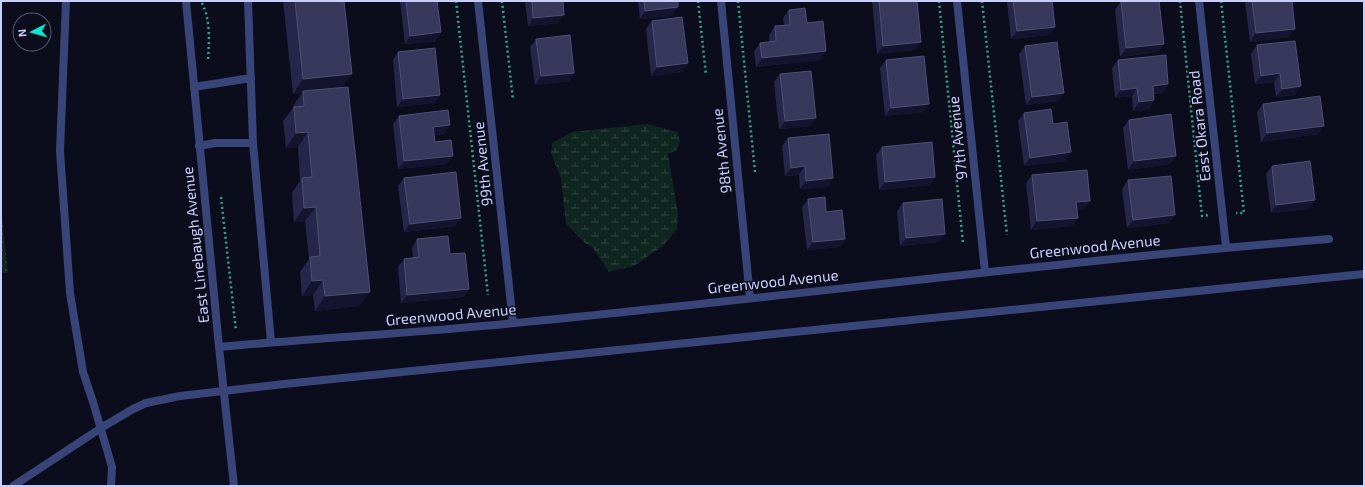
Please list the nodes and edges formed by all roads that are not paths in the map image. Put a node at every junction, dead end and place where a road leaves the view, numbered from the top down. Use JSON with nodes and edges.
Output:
{"nodes":[{"id":1,"x":66,"y":1,"type":"edge"},
{"id":2,"x":186,"y":1,"type":"edge"},
{"id":3,"x":248,"y":1,"type":"edge"},
{"id":4,"x":478,"y":1,"type":"edge"},
{"id":5,"x":720,"y":1,"type":"edge"},
{"id":6,"x":958,"y":1,"type":"edge"},
{"id":7,"x":1199,"y":1,"type":"edge"},
{"id":8,"x":251,"y":78,"type":"junction"},
{"id":9,"x":194,"y":88,"type":"junction"},
{"id":10,"x":253,"y":143,"type":"junction"},
{"id":11,"x":200,"y":146,"type":"junction"},
{"id":12,"x":1329,"y":238,"type":"dead end"},
{"id":13,"x":1226,"y":247,"type":"junction"},
{"id":14,"x":985,"y":272,"type":"junction"},
{"id":15,"x":1364,"y":274,"type":"edge"},
{"id":16,"x":750,"y":298,"type":"junction"},
{"id":17,"x":513,"y":323,"type":"junction"},
{"id":18,"x":271,"y":342,"type":"junction"},
{"id":19,"x":219,"y":347,"type":"junction"},
{"id":20,"x":224,"y":391,"type":"junction"},
{"id":21,"x":101,"y":428,"type":"junction"},
{"id":22,"x":13,"y":486,"type":"edge"},
{"id":23,"x":111,"y":486,"type":"edge"},
{"id":24,"x":234,"y":486,"type":"edge"}],
"edges":[{"from":1,"to":21,"type":"street"},
{"from":2,"to":9,"type":"street","name":"East Linebaugh Avenue"},
{"from":3,"to":8,"type":"street"},
{"from":4,"to":17,"type":"street","name":"99th Avenue"},
{"from":5,"to":16,"type":"street","name":"98th Avenue"},
{"from":6,"to":14,"type":"street","name":"97th Avenue"},
{"from":7,"to":13,"type":"street","name":"East Okara Road"},
{"from":8,"to":9,"type":"street"},
{"from":8,"to":10,"type":"street"},
{"from":9,"to":11,"type":"street","name":"East Linebaugh Avenue"},
{"from":10,"to":11,"type":"street"},
{"from":10,"to":18,"type":"street"},
{"from":11,"to":19,"type":"street","name":"East Linebaugh Avenue"},
{"from":12,"to":13,"type":"street","name":"Greenwood Avenue"},
{"from":13,"to":14,"type":"street","name":"Greenwood Avenue"},
{"from":14,"to":16,"type":"street","name":"Greenwood Avenue"},
{"from":15,"to":20,"type":"street"},
{"from":16,"to":17,"type":"street","name":"Greenwood Avenue"},
{"from":17,"to":18,"type":"street","name":"Greenwood Avenue"},
{"from":18,"to":19,"type":"street","name":"Greenwood Avenue"},
{"from":19,"to":20,"type":"street","name":"East Linebaugh Avenue"},
{"from":20,"to":21,"type":"street"},
{"from":20,"to":24,"type":"street","name":"East Linebaugh Avenue"},
{"from":21,"to":22,"type":"street"},
{"from":21,"to":23,"type":"street"}]}
